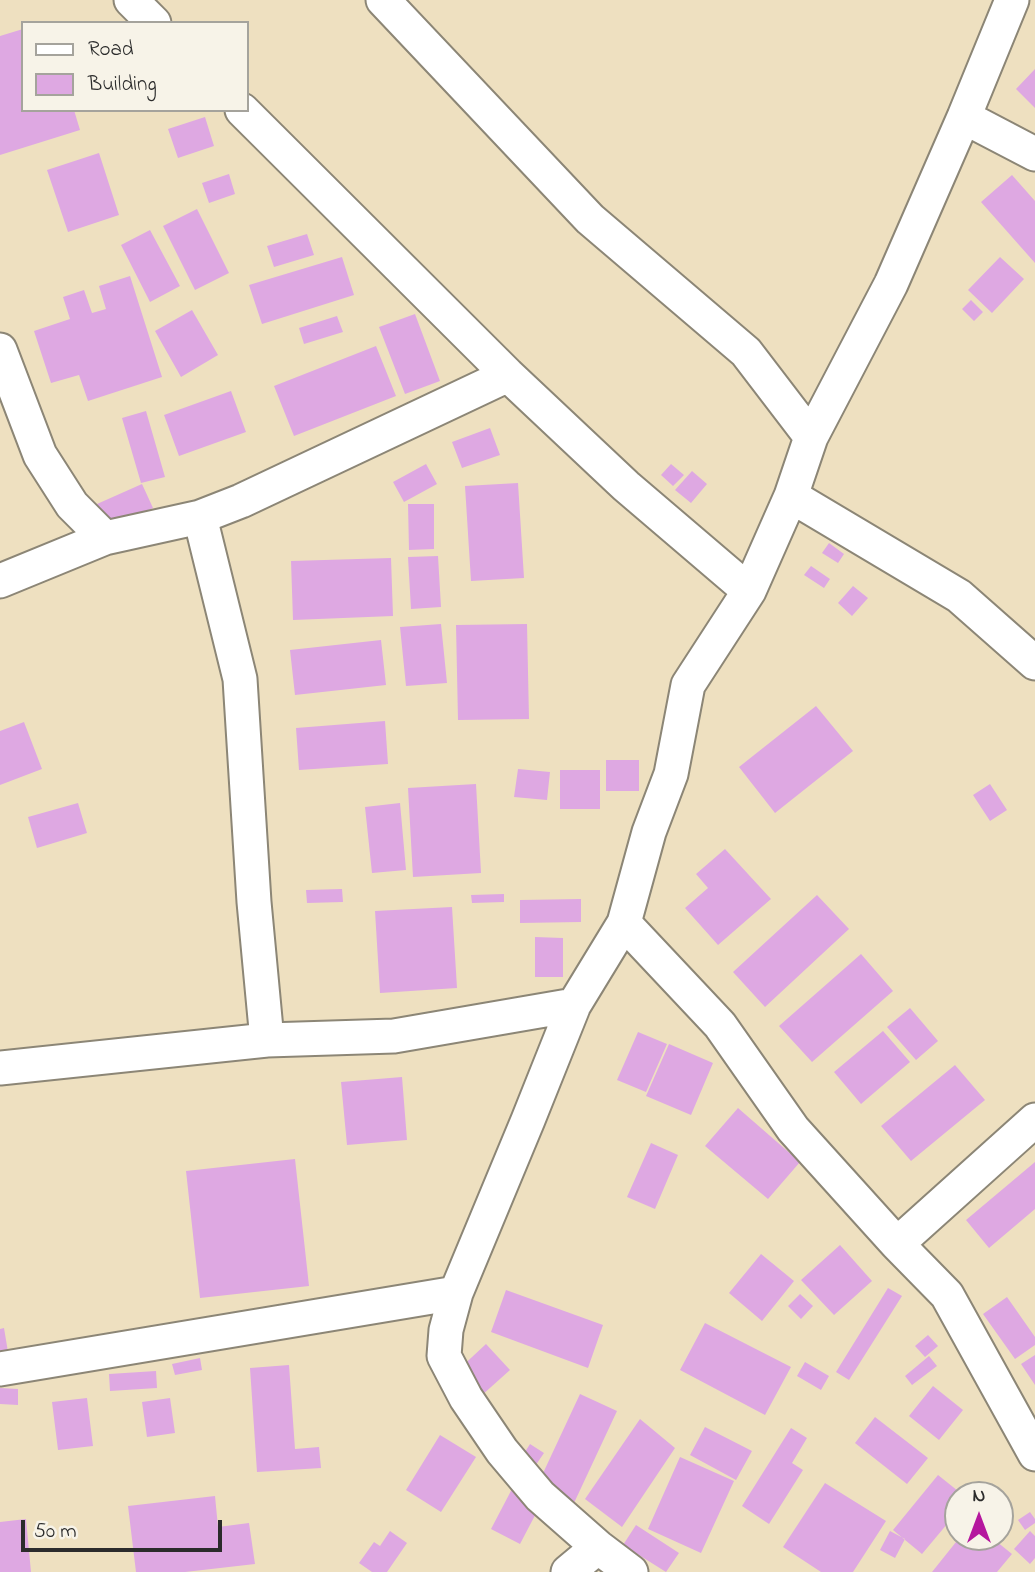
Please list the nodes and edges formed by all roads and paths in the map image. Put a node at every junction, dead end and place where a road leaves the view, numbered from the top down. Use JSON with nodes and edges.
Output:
{"nodes":[{"id":1,"x":131,"y":0,"type":"edge"},
{"id":2,"x":383,"y":0,"type":"edge"},
{"id":3,"x":1012,"y":0,"type":"edge"},
{"id":4,"x":152,"y":21,"type":"edge"},
{"id":5,"x":244,"y":112,"type":"edge"},
{"id":6,"x":964,"y":117,"type":"junction"},
{"id":7,"x":1035,"y":154,"type":"edge"},
{"id":8,"x":0,"y":350,"type":"edge"},
{"id":9,"x":508,"y":375,"type":"junction"},
{"id":10,"x":811,"y":438,"type":"junction"},
{"id":11,"x":792,"y":496,"type":"junction"},
{"id":12,"x":200,"y":517,"type":"junction"},
{"id":13,"x":105,"y":538,"type":"junction"},
{"id":14,"x":0,"y":581,"type":"edge"},
{"id":15,"x":749,"y":592,"type":"junction"},
{"id":16,"x":1035,"y":663,"type":"edge"},
{"id":17,"x":624,"y":923,"type":"junction"},
{"id":18,"x":574,"y":1005,"type":"junction"},
{"id":19,"x":267,"y":1040,"type":"junction"},
{"id":20,"x":0,"y":1068,"type":"edge"},
{"id":21,"x":1035,"y":1120,"type":"edge"},
{"id":22,"x":897,"y":1244,"type":"junction"},
{"id":23,"x":456,"y":1293,"type":"junction"},
{"id":24,"x":0,"y":1369,"type":"edge"},
{"id":25,"x":1035,"y":1454,"type":"edge"},
{"id":26,"x":598,"y":1547,"type":"junction"},
{"id":27,"x":568,"y":1572,"type":"edge"},
{"id":28,"x":631,"y":1572,"type":"edge"}],
"edges":[{"from":1,"to":4,"type":"street"},
{"from":2,"to":10,"type":"street"},
{"from":3,"to":6,"type":"street"},
{"from":5,"to":9,"type":"street"},
{"from":6,"to":7,"type":"street"},
{"from":6,"to":10,"type":"street"},
{"from":8,"to":13,"type":"street"},
{"from":9,"to":12,"type":"street"},
{"from":9,"to":15,"type":"street"},
{"from":10,"to":11,"type":"street"},
{"from":11,"to":15,"type":"street"},
{"from":11,"to":16,"type":"street"},
{"from":12,"to":13,"type":"street"},
{"from":12,"to":19,"type":"street"},
{"from":13,"to":14,"type":"street"},
{"from":15,"to":17,"type":"street"},
{"from":17,"to":18,"type":"street"},
{"from":17,"to":22,"type":"street"},
{"from":18,"to":19,"type":"street"},
{"from":18,"to":23,"type":"street"},
{"from":19,"to":20,"type":"street"},
{"from":21,"to":22,"type":"street"},
{"from":22,"to":25,"type":"street"},
{"from":23,"to":24,"type":"street"},
{"from":23,"to":26,"type":"street"},
{"from":26,"to":27,"type":"street"},
{"from":26,"to":28,"type":"street"}]}
